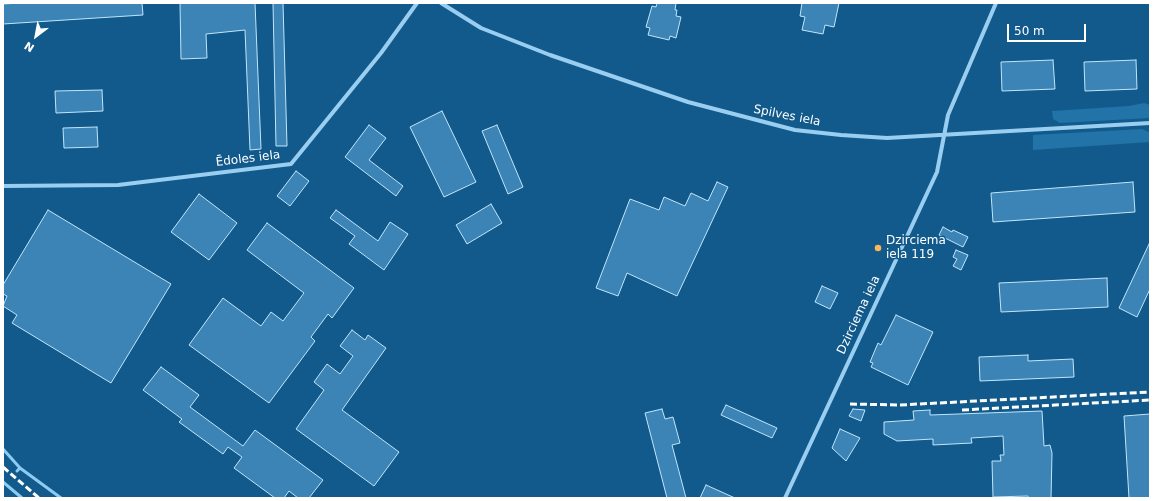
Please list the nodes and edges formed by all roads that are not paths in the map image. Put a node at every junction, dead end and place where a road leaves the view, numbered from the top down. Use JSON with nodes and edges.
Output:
{"nodes":[{"id":1,"x":417,"y":3,"type":"edge"},
{"id":2,"x":441,"y":3,"type":"edge"},
{"id":3,"x":996,"y":3,"type":"edge"},
{"id":4,"x":1150,"y":123,"type":"edge"},
{"id":5,"x":943,"y":136,"type":"junction"},
{"id":6,"x":3,"y":186,"type":"edge"},
{"id":7,"x":785,"y":498,"type":"edge"}],
"edges":[{"from":1,"to":6,"type":"street","name":"Ēdoles iela"},
{"from":2,"to":5,"type":"street","name":"Spilves iela"},
{"from":3,"to":5,"type":"street","name":"Dzirciema iela"},
{"from":4,"to":5,"type":"street","name":"Spilves iela"},
{"from":5,"to":7,"type":"street","name":"Dzirciema iela"}]}
